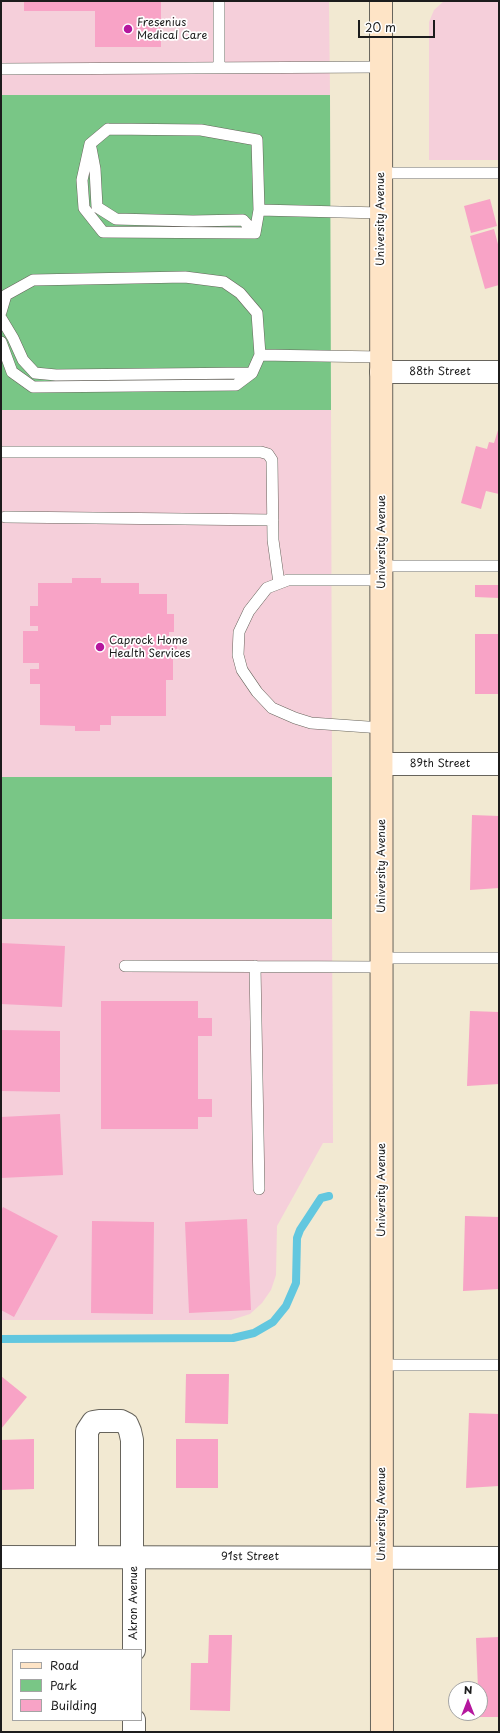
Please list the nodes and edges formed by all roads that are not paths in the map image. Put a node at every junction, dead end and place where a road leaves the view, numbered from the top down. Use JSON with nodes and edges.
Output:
{"nodes":[{"id":1,"x":219,"y":1,"type":"edge"},
{"id":2,"x":381,"y":1,"type":"edge"},
{"id":3,"x":381,"y":67,"type":"junction"},
{"id":4,"x":219,"y":68,"type":"junction"},
{"id":5,"x":1,"y":69,"type":"edge"},
{"id":6,"x":90,"y":144,"type":"junction"},
{"id":7,"x":381,"y":173,"type":"junction"},
{"id":8,"x":499,"y":173,"type":"edge"},
{"id":9,"x":259,"y":210,"type":"junction"},
{"id":10,"x":381,"y":213,"type":"junction"},
{"id":11,"x":254,"y":233,"type":"junction"},
{"id":12,"x":1,"y":312,"type":"edge"},
{"id":13,"x":1,"y":318,"type":"edge"},
{"id":14,"x":1,"y":342,"type":"edge"},
{"id":15,"x":260,"y":355,"type":"junction"},
{"id":16,"x":381,"y":365,"type":"junction"},
{"id":17,"x":499,"y":372,"type":"edge"},
{"id":18,"x":252,"y":373,"type":"junction"},
{"id":19,"x":3,"y":452,"type":"dead end"},
{"id":20,"x":5,"y":517,"type":"dead end"},
{"id":21,"x":273,"y":520,"type":"junction"},
{"id":22,"x":499,"y":566,"type":"edge"},
{"id":23,"x":382,"y":573,"type":"junction"},
{"id":24,"x":279,"y":583,"type":"junction"},
{"id":25,"x":382,"y":728,"type":"junction"},
{"id":26,"x":382,"y":764,"type":"junction"},
{"id":27,"x":499,"y":764,"type":"edge"},
{"id":28,"x":499,"y":958,"type":"edge"},
{"id":29,"x":382,"y":963,"type":"junction"},
{"id":30,"x":125,"y":966,"type":"dead end"},
{"id":31,"x":255,"y":966,"type":"junction"},
{"id":32,"x":259,"y":1189,"type":"dead end"},
{"id":33,"x":382,"y":1365,"type":"junction"},
{"id":34,"x":499,"y":1365,"type":"edge"},
{"id":35,"x":133,"y":1556,"type":"junction"},
{"id":36,"x":1,"y":1557,"type":"edge"},
{"id":37,"x":87,"y":1557,"type":"junction"},
{"id":38,"x":382,"y":1558,"type":"junction"},
{"id":39,"x":499,"y":1558,"type":"edge"},
{"id":40,"x":134,"y":1649,"type":"edge"},
{"id":41,"x":134,"y":1721,"type":"edge"},
{"id":42,"x":134,"y":1732,"type":"edge"},
{"id":43,"x":382,"y":1732,"type":"edge"}],
"edges":[{"from":1,"to":4,"type":"lane"},
{"from":2,"to":3,"type":"main road","name":"University Avenue"},
{"from":3,"to":4,"type":"lane"},
{"from":3,"to":7,"type":"main road","name":"University Avenue"},
{"from":4,"to":5,"type":"lane"},
{"from":6,"to":9,"type":"lane"},
{"from":6,"to":11,"type":"lane"},
{"from":6,"to":11,"type":"lane"},
{"from":7,"to":8,"type":"lane"},
{"from":7,"to":10,"type":"main road","name":"University Avenue"},
{"from":9,"to":10,"type":"lane"},
{"from":9,"to":11,"type":"lane"},
{"from":10,"to":16,"type":"main road","name":"University Avenue"},
{"from":12,"to":15,"type":"lane"},
{"from":13,"to":18,"type":"lane"},
{"from":14,"to":18,"type":"lane"},
{"from":15,"to":16,"type":"lane"},
{"from":15,"to":18,"type":"lane"},
{"from":16,"to":17,"type":"street","name":"88th Street"},
{"from":16,"to":23,"type":"main road","name":"University Avenue"},
{"from":19,"to":21,"type":"lane"},
{"from":20,"to":21,"type":"lane"},
{"from":21,"to":24,"type":"lane"},
{"from":22,"to":23,"type":"lane"},
{"from":23,"to":24,"type":"lane"},
{"from":23,"to":25,"type":"main road","name":"University Avenue"},
{"from":24,"to":25,"type":"lane"},
{"from":25,"to":26,"type":"main road","name":"University Avenue"},
{"from":26,"to":27,"type":"street","name":"89th Street"},
{"from":26,"to":29,"type":"main road","name":"University Avenue"},
{"from":28,"to":29,"type":"lane"},
{"from":29,"to":31,"type":"lane"},
{"from":29,"to":33,"type":"main road","name":"University Avenue"},
{"from":30,"to":31,"type":"lane"},
{"from":31,"to":32,"type":"lane"},
{"from":33,"to":34,"type":"lane"},
{"from":33,"to":38,"type":"main road","name":"University Avenue"},
{"from":35,"to":37,"type":"street","name":"91st Street"},
{"from":35,"to":37,"type":"street","name":"Akron Avenue"},
{"from":35,"to":38,"type":"street","name":"91st Street"},
{"from":35,"to":40,"type":"street","name":"Akron Avenue"},
{"from":36,"to":37,"type":"street","name":"91st Street"},
{"from":38,"to":39,"type":"street","name":"91st Street"},
{"from":38,"to":43,"type":"main road","name":"University Avenue"},
{"from":41,"to":42,"type":"street"}]}
